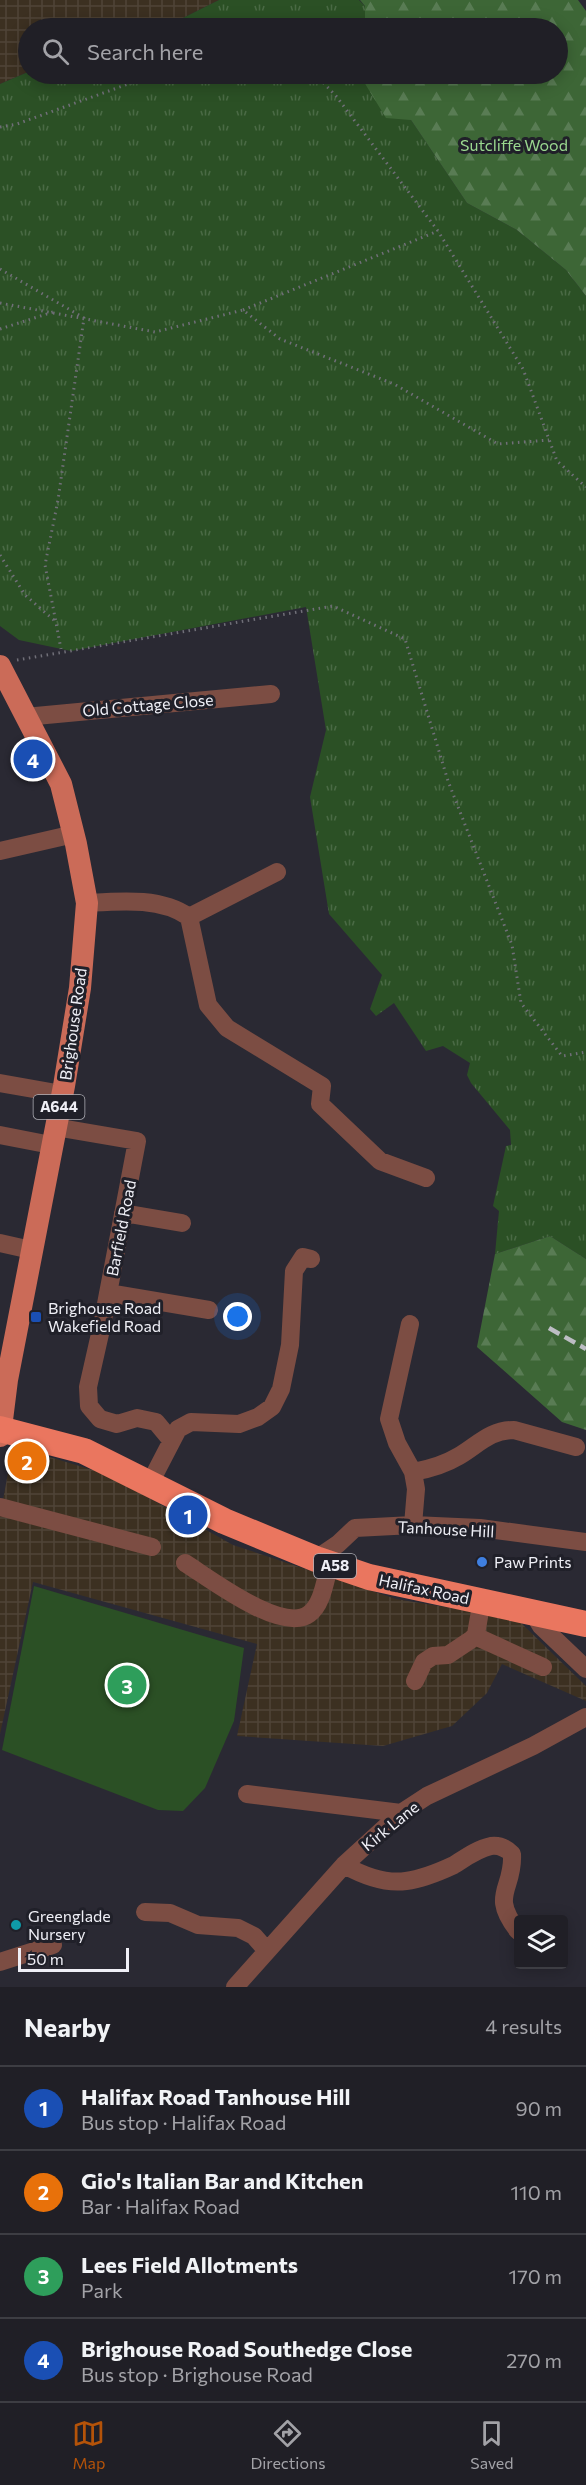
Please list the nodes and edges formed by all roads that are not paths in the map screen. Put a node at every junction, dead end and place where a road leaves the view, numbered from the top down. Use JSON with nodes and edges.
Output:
{"nodes":[{"id":1,"x":6,"y":664,"type":"edge"},
{"id":2,"x":271,"y":694,"type":"dead end"},
{"id":3,"x":25,"y":717,"type":"junction"},
{"id":4,"x":74,"y":834,"type":"junction"},
{"id":5,"x":0,"y":851,"type":"edge"},
{"id":6,"x":277,"y":872,"type":"dead end"},
{"id":7,"x":87,"y":903,"type":"junction"},
{"id":8,"x":189,"y":918,"type":"junction"},
{"id":9,"x":0,"y":1072,"type":"edge"},
{"id":10,"x":0,"y":1083,"type":"edge"},
{"id":11,"x":27,"y":1088,"type":"junction"},
{"id":12,"x":62,"y":1094,"type":"junction"},
{"id":13,"x":0,"y":1135,"type":"edge"},
{"id":14,"x":53,"y":1136,"type":"junction"},
{"id":15,"x":426,"y":1178,"type":"dead end"},
{"id":16,"x":123,"y":1213,"type":"junction"},
{"id":17,"x":182,"y":1223,"type":"dead end"},
{"id":18,"x":0,"y":1243,"type":"edge"},
{"id":19,"x":31,"y":1250,"type":"junction"},
{"id":20,"x":311,"y":1259,"type":"dead end"},
{"id":21,"x":108,"y":1293,"type":"junction"},
{"id":22,"x":209,"y":1310,"type":"dead end"},
{"id":23,"x":410,"y":1324,"type":"dead end"},
{"id":24,"x":0,"y":1429,"type":"edge"},
{"id":25,"x":0,"y":1436,"type":"edge"},
{"id":26,"x":171,"y":1440,"type":"junction"},
{"id":27,"x":576,"y":1447,"type":"dead end"},
{"id":28,"x":413,"y":1472,"type":"junction"},
{"id":29,"x":150,"y":1483,"type":"junction"},
{"id":30,"x":0,"y":1507,"type":"edge"},
{"id":31,"x":413,"y":1526,"type":"junction"},
{"id":32,"x":586,"y":1542,"type":"edge"},
{"id":33,"x":152,"y":1547,"type":"dead end"},
{"id":34,"x":323,"y":1562,"type":"junction"},
{"id":35,"x":185,"y":1563,"type":"dead end"},
{"id":36,"x":482,"y":1600,"type":"junction"},
{"id":37,"x":533,"y":1613,"type":"junction"},
{"id":38,"x":586,"y":1624,"type":"edge"},
{"id":39,"x":475,"y":1635,"type":"junction"},
{"id":40,"x":543,"y":1666,"type":"dead end"},
{"id":41,"x":586,"y":1670,"type":"edge"},
{"id":42,"x":415,"y":1681,"type":"dead end"},
{"id":43,"x":586,"y":1717,"type":"edge"},
{"id":44,"x":247,"y":1794,"type":"dead end"},
{"id":45,"x":400,"y":1813,"type":"junction"},
{"id":46,"x":344,"y":1865,"type":"junction"},
{"id":47,"x":145,"y":1912,"type":"dead end"},
{"id":48,"x":514,"y":1924,"type":"edge"},
{"id":49,"x":53,"y":1945,"type":"dead end"},
{"id":50,"x":267,"y":1950,"type":"junction"},
{"id":51,"x":0,"y":1962,"type":"edge"},
{"id":52,"x":235,"y":1987,"type":"edge"}],
"edges":[{"from":1,"to":3,"type":"main road","name":"Brighouse Road","number":"A644"},
{"from":2,"to":3,"type":"street","name":"Old Cottage Close"},
{"from":3,"to":4,"type":"main road","name":"Brighouse Road","number":"A644"},
{"from":4,"to":5,"type":"street"},
{"from":4,"to":7,"type":"main road","name":"Brighouse Road","number":"A644"},
{"from":6,"to":8,"type":"street"},
{"from":7,"to":8,"type":"street"},
{"from":7,"to":12,"type":"main road","name":"Brighouse Road","number":"A644"},
{"from":8,"to":15,"type":"street"},
{"from":9,"to":11,"type":"street"},
{"from":10,"to":11,"type":"street"},
{"from":11,"to":12,"type":"street"},
{"from":12,"to":14,"type":"main road","name":"Brighouse Road","number":"A644"},
{"from":13,"to":14,"type":"street"},
{"from":14,"to":16,"type":"street","name":"Barfield Road"},
{"from":14,"to":19,"type":"main road","name":"Brighouse Road","number":"A644"},
{"from":16,"to":17,"type":"street"},
{"from":16,"to":21,"type":"street","name":"Barfield Road"},
{"from":18,"to":19,"type":"street"},
{"from":19,"to":24,"type":"main road","name":"Brighouse Road","number":"A644"},
{"from":20,"to":26,"type":"street"},
{"from":21,"to":22,"type":"street"},
{"from":21,"to":26,"type":"street","name":"Barfield Road"},
{"from":23,"to":28,"type":"street"},
{"from":24,"to":25,"type":"main road","number":"A644"},
{"from":24,"to":29,"type":"highway","name":"Halifax Road","number":"A58"},
{"from":26,"to":29,"type":"street"},
{"from":27,"to":28,"type":"street"},
{"from":28,"to":31,"type":"street"},
{"from":29,"to":34,"type":"highway","name":"Halifax Road","number":"A58"},
{"from":30,"to":33,"type":"street"},
{"from":31,"to":32,"type":"street","name":"Tanhouse Hill"},
{"from":31,"to":34,"type":"street","name":"Tanhouse Hill"},
{"from":34,"to":35,"type":"street"},
{"from":34,"to":36,"type":"highway","name":"Halifax Road","number":"A58"},
{"from":36,"to":37,"type":"highway","name":"Halifax Road","number":"A58"},
{"from":36,"to":39,"type":"street"},
{"from":37,"to":38,"type":"highway","name":"Halifax Road","number":"A58"},
{"from":37,"to":41,"type":"street"},
{"from":39,"to":40,"type":"street"},
{"from":39,"to":42,"type":"street"},
{"from":43,"to":45,"type":"street","name":"Kirk Lane"},
{"from":44,"to":45,"type":"street"},
{"from":45,"to":46,"type":"street","name":"Kirk Lane"},
{"from":46,"to":48,"type":"street"},
{"from":46,"to":50,"type":"street","name":"Kirk Lane"},
{"from":47,"to":50,"type":"street"},
{"from":49,"to":51,"type":"street"},
{"from":50,"to":52,"type":"street","name":"Kirk Lane"}]}
